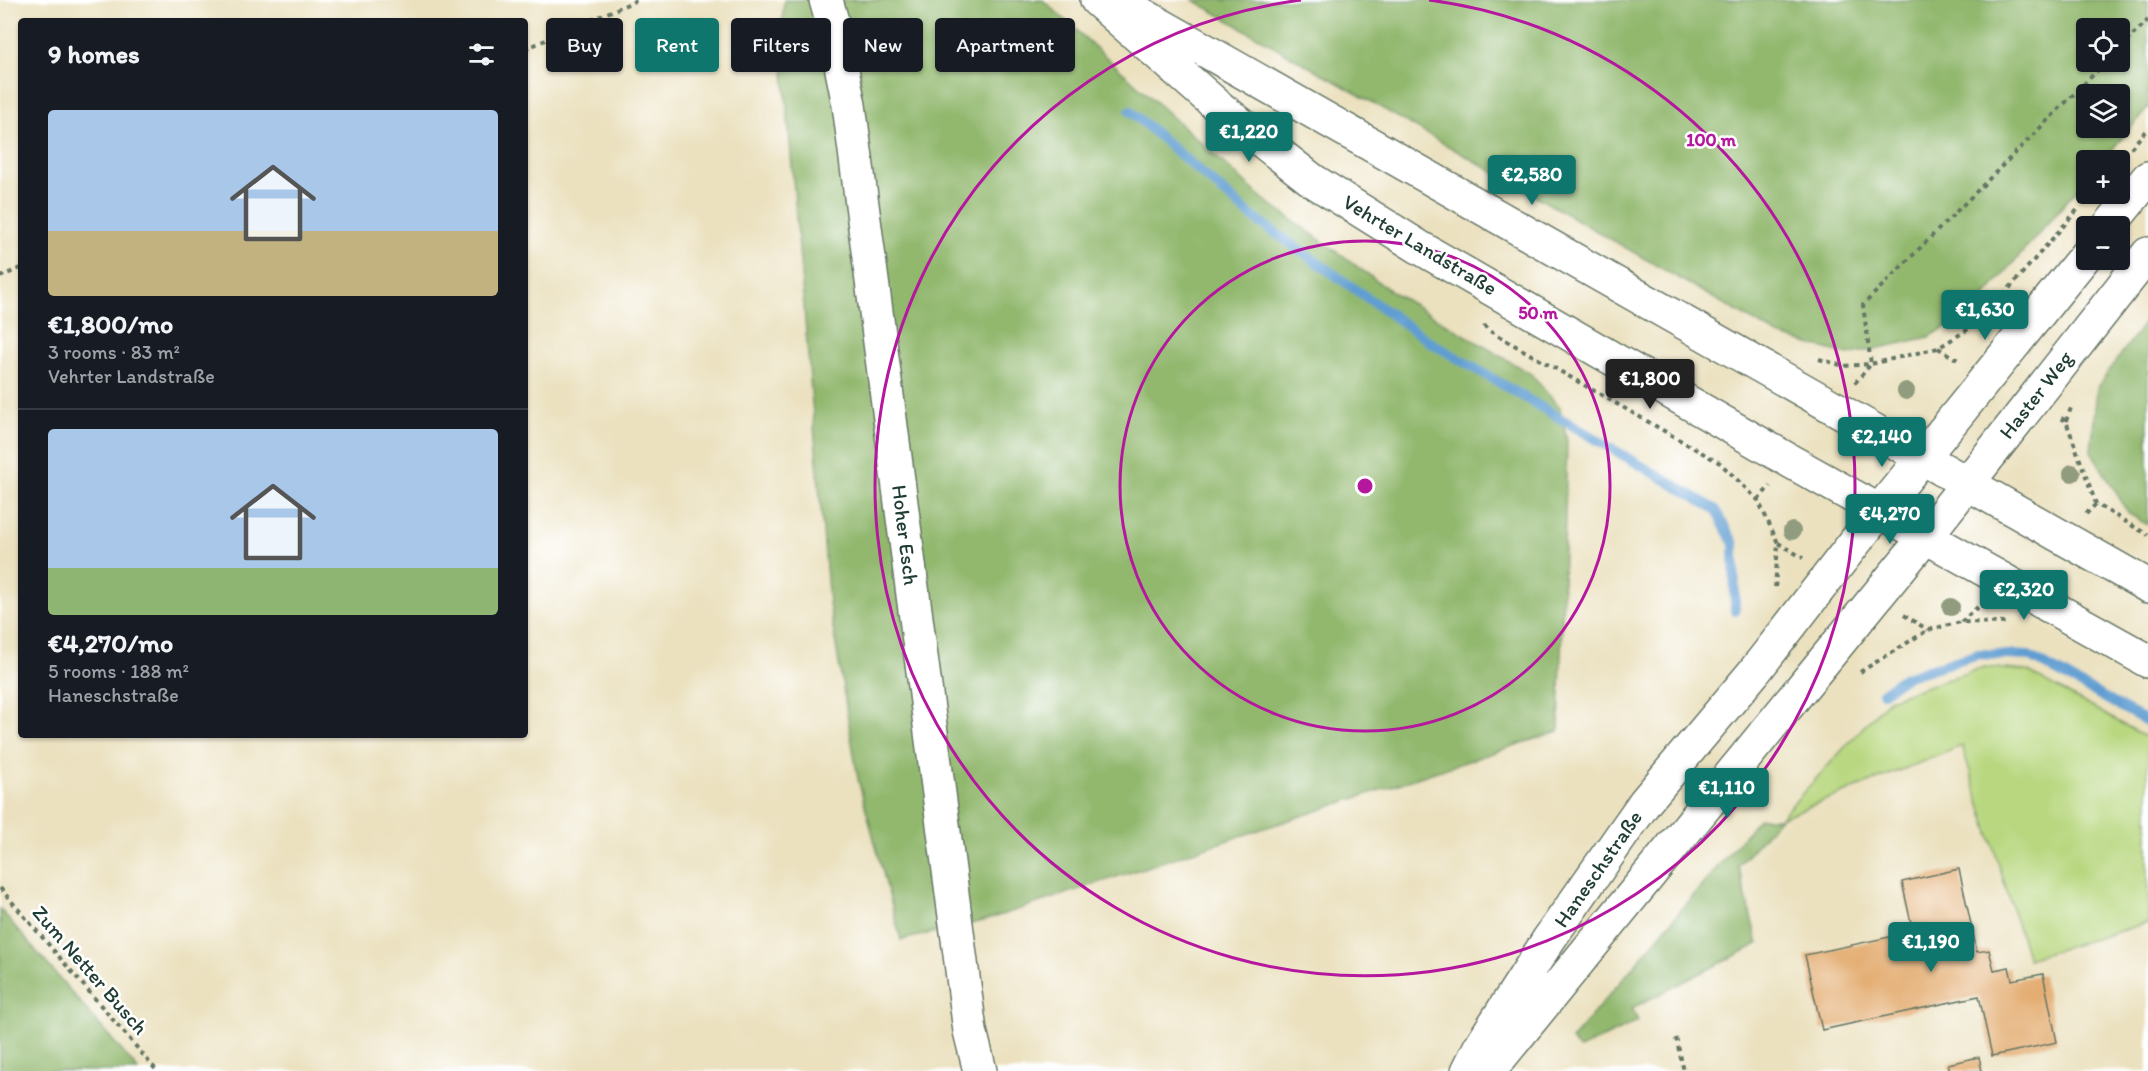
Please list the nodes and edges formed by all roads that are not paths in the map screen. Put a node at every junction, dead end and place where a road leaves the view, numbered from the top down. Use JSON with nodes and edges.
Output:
{"nodes":[{"id":1,"x":826,"y":0,"type":"edge"},
{"id":2,"x":1096,"y":0,"type":"edge"},
{"id":3,"x":1115,"y":0,"type":"edge"},
{"id":4,"x":2148,"y":178,"type":"edge"},
{"id":5,"x":2117,"y":216,"type":"edge"},
{"id":6,"x":2148,"y":254,"type":"edge"},
{"id":7,"x":2076,"y":267,"type":"edge"},
{"id":8,"x":1923,"y":458,"type":"junction"},
{"id":9,"x":1967,"y":483,"type":"junction"},
{"id":10,"x":1880,"y":510,"type":"junction"},
{"id":11,"x":1926,"y":536,"type":"junction"},
{"id":12,"x":2148,"y":585,"type":"edge"},
{"id":13,"x":2148,"y":661,"type":"edge"},
{"id":14,"x":980,"y":1071,"type":"edge"},
{"id":15,"x":1468,"y":1071,"type":"edge"},
{"id":16,"x":1489,"y":1071,"type":"edge"}],
"edges":[{"from":1,"to":14,"type":"main road","name":"Hoher Esch"},
{"from":2,"to":10,"type":"main road","name":"Vehrter Landstraße"},
{"from":3,"to":8,"type":"main road"},
{"from":4,"to":5,"type":"main road"},
{"from":6,"to":9,"type":"main road","name":"Haster Weg"},
{"from":7,"to":8,"type":"main road"},
{"from":8,"to":9,"type":"main road"},
{"from":8,"to":10,"type":"main road"},
{"from":9,"to":11,"type":"main road","name":"Haster Weg"},
{"from":9,"to":12,"type":"main road"},
{"from":10,"to":11,"type":"main road","name":"Vehrter Landstraße"},
{"from":10,"to":15,"type":"main road","name":"Haneschstraße"},
{"from":11,"to":13,"type":"main road","name":"Vehrter Landstraße"},
{"from":11,"to":16,"type":"main road","name":"Haneschstraße"}]}
